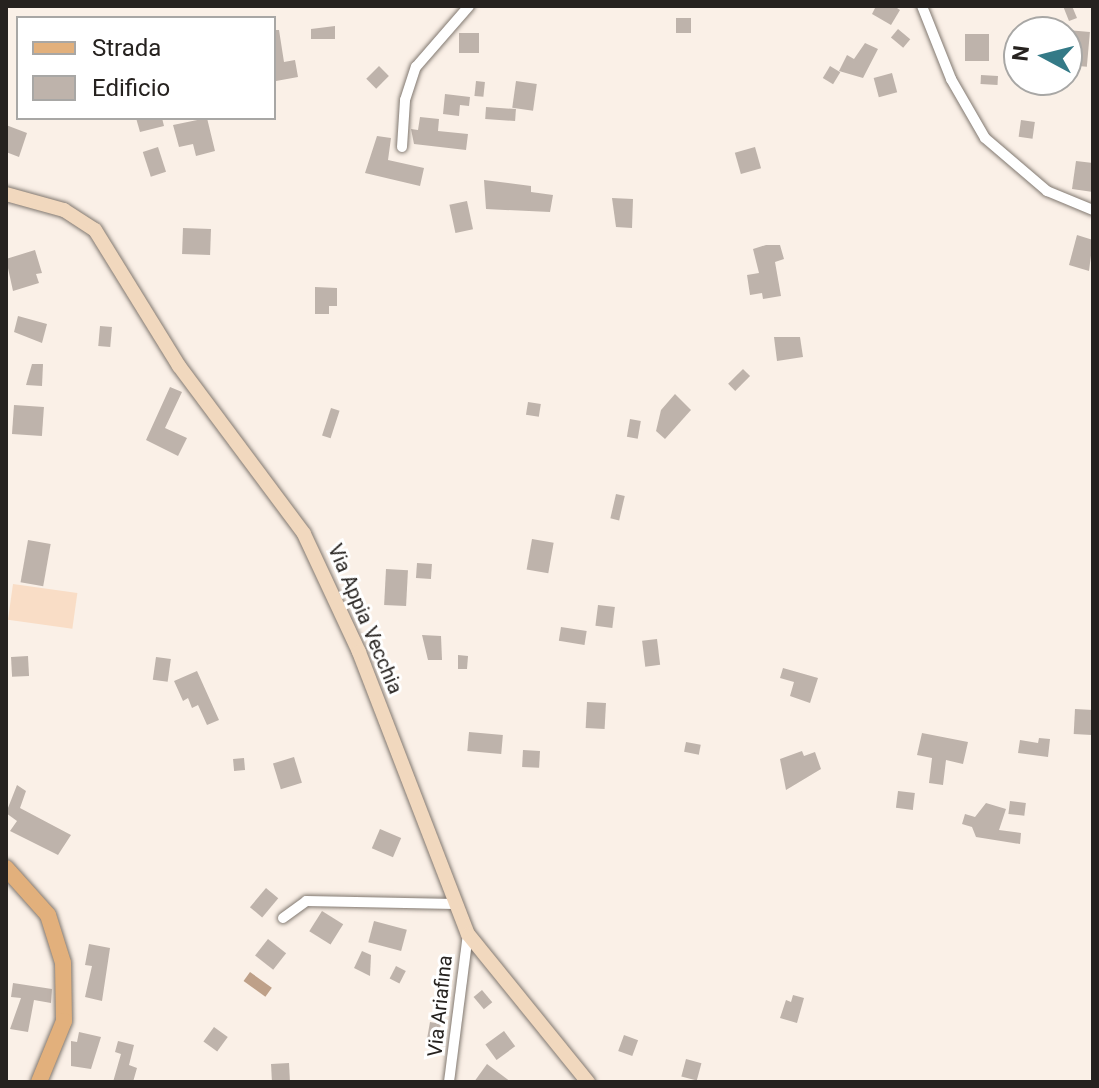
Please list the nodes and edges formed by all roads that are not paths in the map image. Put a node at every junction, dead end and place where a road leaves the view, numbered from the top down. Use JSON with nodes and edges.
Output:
{"nodes":[{"id":1,"x":469,"y":6,"type":"edge"},
{"id":2,"x":922,"y":6,"type":"edge"},
{"id":3,"x":402,"y":147,"type":"dead end"},
{"id":4,"x":6,"y":194,"type":"edge"},
{"id":5,"x":1093,"y":210,"type":"edge"},
{"id":6,"x":6,"y":868,"type":"edge"},
{"id":7,"x":455,"y":904,"type":"junction"},
{"id":8,"x":283,"y":918,"type":"dead end"},
{"id":9,"x":468,"y":934,"type":"junction"},
{"id":10,"x":39,"y":1082,"type":"edge"},
{"id":11,"x":449,"y":1082,"type":"edge"},
{"id":12,"x":588,"y":1082,"type":"edge"}],
"edges":[{"from":1,"to":3,"type":"street"},
{"from":2,"to":5,"type":"street"},
{"from":4,"to":7,"type":"main road","name":"Via Appia Vecchia"},
{"from":6,"to":10,"type":"main road"},
{"from":7,"to":8,"type":"street"},
{"from":7,"to":9,"type":"main road","name":"Via Appia Vecchia"},
{"from":9,"to":11,"type":"street","name":"Via Ariafina"},
{"from":9,"to":12,"type":"main road","name":"Via Appia Vecchia"}]}
